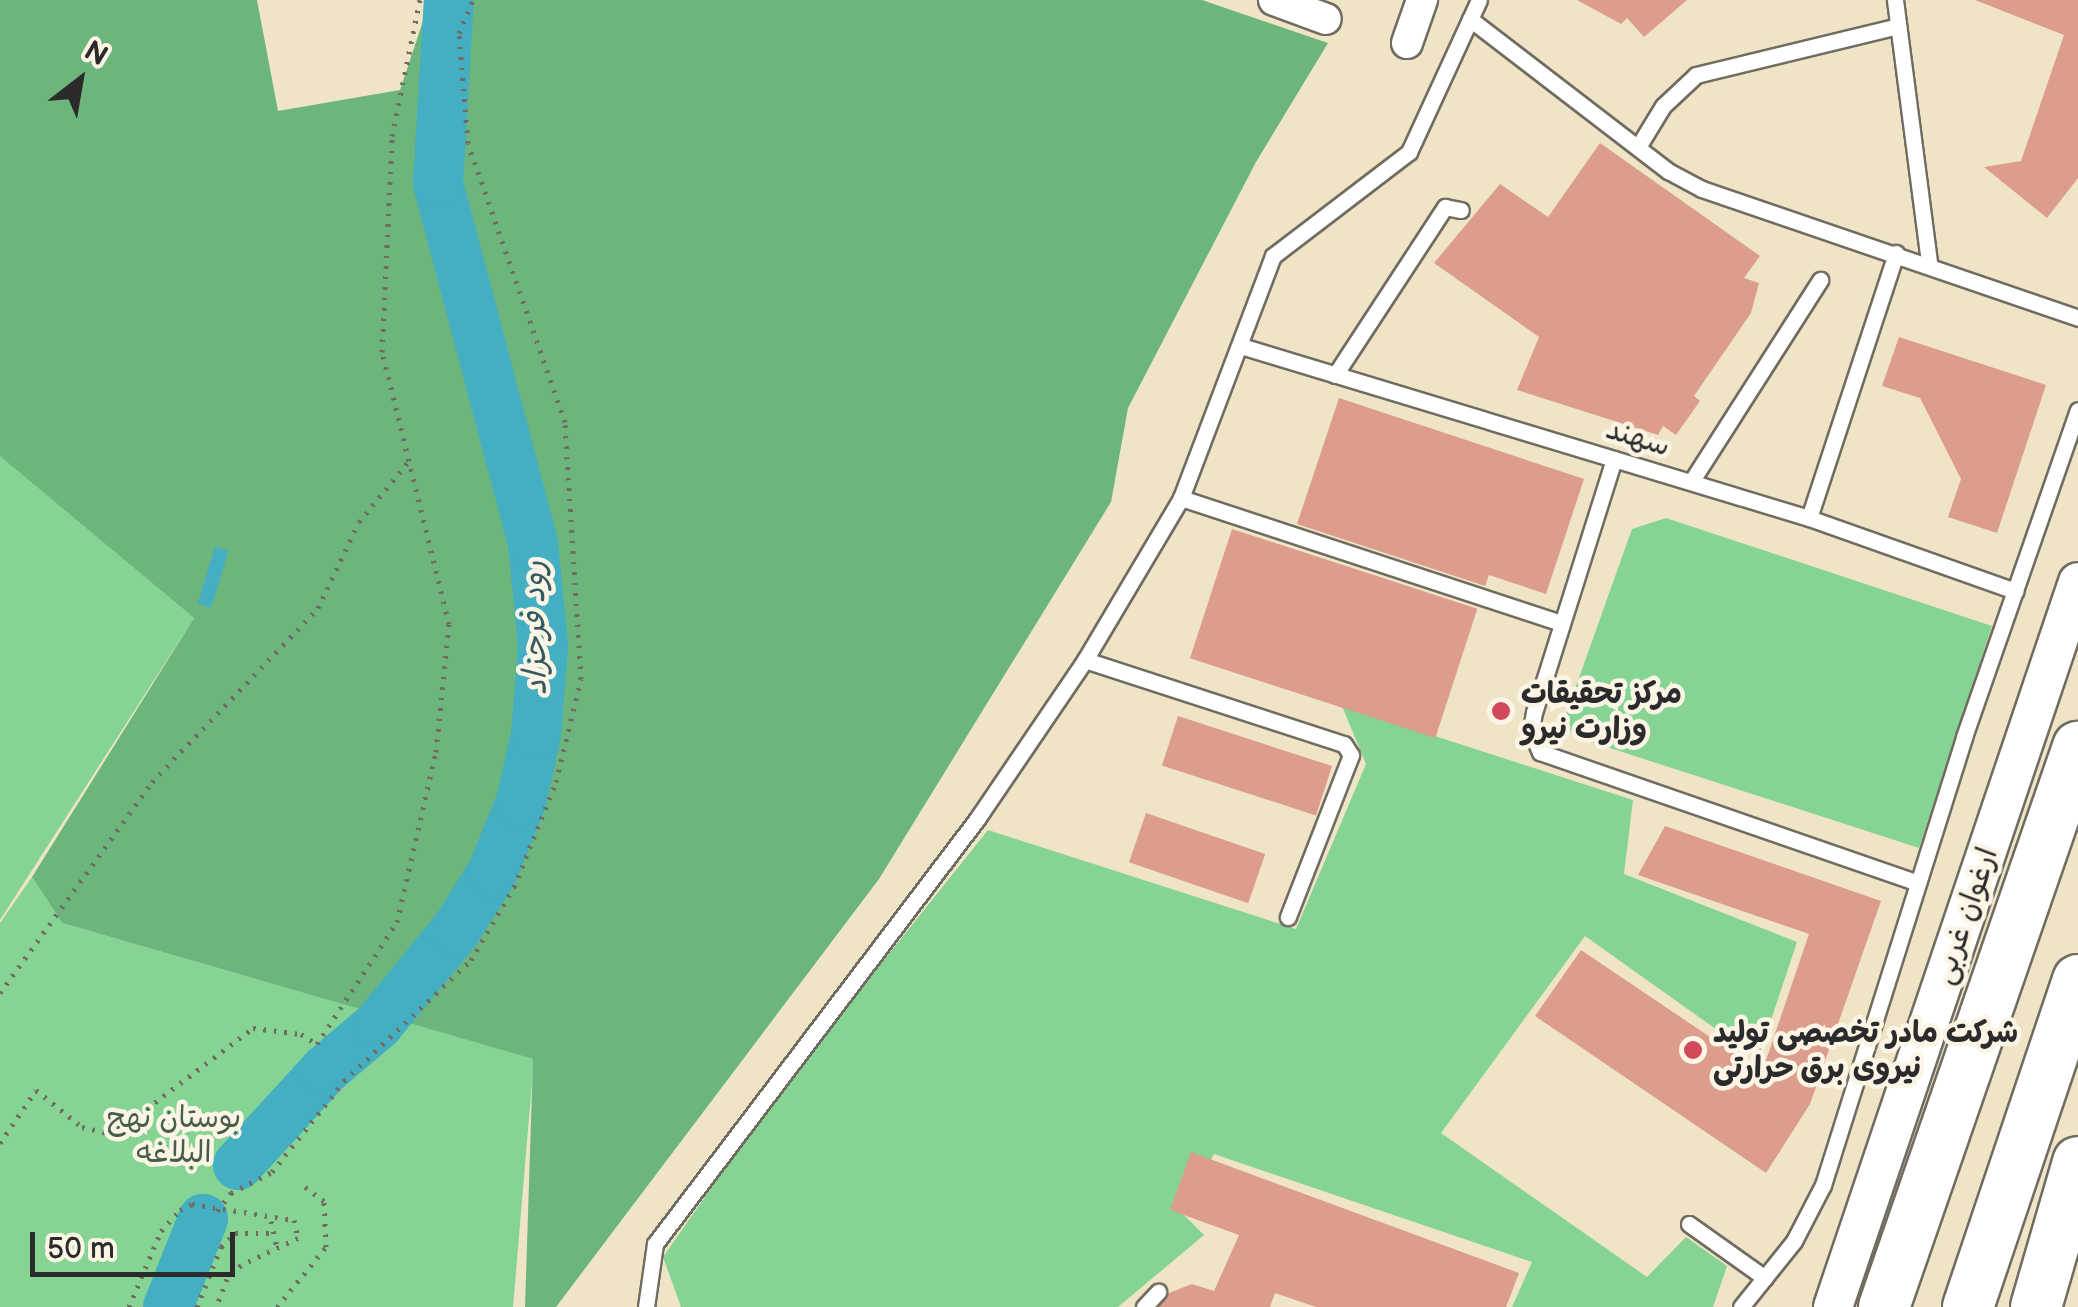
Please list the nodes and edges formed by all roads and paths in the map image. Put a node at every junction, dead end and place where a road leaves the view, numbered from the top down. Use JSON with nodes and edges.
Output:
{"nodes":[{"id":1,"x":420,"y":0,"type":"edge"},
{"id":2,"x":473,"y":0,"type":"edge"},
{"id":3,"x":1274,"y":0,"type":"edge"},
{"id":4,"x":1422,"y":0,"type":"edge"},
{"id":5,"x":1478,"y":0,"type":"edge"},
{"id":6,"x":1895,"y":0,"type":"edge"},
{"id":7,"x":1470,"y":19,"type":"junction"},
{"id":8,"x":1326,"y":20,"type":"dead end"},
{"id":9,"x":1898,"y":26,"type":"junction"},
{"id":10,"x":1407,"y":42,"type":"dead end"},
{"id":11,"x":1638,"y":148,"type":"junction"},
{"id":12,"x":1460,"y":210,"type":"dead end"},
{"id":13,"x":1896,"y":252,"type":"junction"},
{"id":14,"x":1929,"y":263,"type":"junction"},
{"id":15,"x":1820,"y":280,"type":"dead end"},
{"id":16,"x":2078,"y":318,"type":"edge"},
{"id":17,"x":1242,"y":346,"type":"junction"},
{"id":18,"x":1335,"y":375,"type":"junction"},
{"id":19,"x":2078,"y":410,"type":"edge"},
{"id":20,"x":1614,"y":459,"type":"junction"},
{"id":21,"x":409,"y":460,"type":"junction"},
{"id":22,"x":1691,"y":482,"type":"junction"},
{"id":23,"x":1180,"y":498,"type":"junction"},
{"id":24,"x":1810,"y":518,"type":"junction"},
{"id":25,"x":2078,"y":582,"type":"edge"},
{"id":26,"x":2015,"y":592,"type":"junction"},
{"id":27,"x":1562,"y":623,"type":"junction"},
{"id":28,"x":1085,"y":660,"type":"junction"},
{"id":29,"x":2078,"y":747,"type":"edge"},
{"id":30,"x":1918,"y":883,"type":"junction"},
{"id":31,"x":1288,"y":916,"type":"dead end"},
{"id":32,"x":2078,"y":980,"type":"edge"},
{"id":33,"x":0,"y":993,"type":"edge"},
{"id":34,"x":0,"y":1142,"type":"edge"},
{"id":35,"x":2078,"y":1162,"type":"edge"},
{"id":36,"x":304,"y":1186,"type":"dead end"},
{"id":37,"x":2078,"y":1208,"type":"edge"},
{"id":38,"x":217,"y":1211,"type":"junction"},
{"id":39,"x":271,"y":1220,"type":"junction"},
{"id":40,"x":1689,"y":1224,"type":"dead end"},
{"id":41,"x":269,"y":1232,"type":"junction"},
{"id":42,"x":277,"y":1247,"type":"junction"},
{"id":43,"x":1766,"y":1278,"type":"junction"},
{"id":44,"x":1158,"y":1292,"type":"dead end"},
{"id":45,"x":2039,"y":1296,"type":"edge"},
{"id":46,"x":129,"y":1307,"type":"edge"},
{"id":47,"x":197,"y":1307,"type":"edge"},
{"id":48,"x":216,"y":1307,"type":"edge"},
{"id":49,"x":277,"y":1307,"type":"edge"},
{"id":50,"x":646,"y":1307,"type":"edge"},
{"id":51,"x":1144,"y":1307,"type":"edge"},
{"id":52,"x":1741,"y":1307,"type":"edge"},
{"id":53,"x":1833,"y":1307,"type":"edge"},
{"id":54,"x":1884,"y":1307,"type":"edge"},
{"id":55,"x":1968,"y":1307,"type":"edge"}],
"edges":[{"from":1,"to":21,"type":"path"},
{"from":2,"to":38,"type":"path"},
{"from":3,"to":8,"type":"street"},
{"from":4,"to":10,"type":"street"},
{"from":5,"to":7,"type":"lane"},
{"from":6,"to":9,"type":"lane"},
{"from":7,"to":11,"type":"lane"},
{"from":7,"to":17,"type":"lane"},
{"from":9,"to":11,"type":"lane"},
{"from":9,"to":14,"type":"lane"},
{"from":11,"to":13,"type":"lane"},
{"from":12,"to":18,"type":"lane"},
{"from":13,"to":14,"type":"lane"},
{"from":13,"to":24,"type":"lane"},
{"from":14,"to":16,"type":"lane"},
{"from":15,"to":22,"type":"lane"},
{"from":17,"to":18,"type":"lane","name":"سهند"},
{"from":17,"to":23,"type":"lane"},
{"from":18,"to":20,"type":"lane","name":"سهند"},
{"from":19,"to":26,"type":"lane"},
{"from":20,"to":22,"type":"lane","name":"سهند"},
{"from":20,"to":27,"type":"lane"},
{"from":21,"to":33,"type":"path"},
{"from":21,"to":34,"type":"path"},
{"from":22,"to":24,"type":"lane","name":"سهند"},
{"from":23,"to":27,"type":"lane"},
{"from":23,"to":28,"type":"lane"},
{"from":24,"to":26,"type":"lane","name":"سهند"},
{"from":25,"to":53,"type":"street","name":"ارغوان غربی"},
{"from":26,"to":30,"type":"lane"},
{"from":27,"to":30,"type":"lane"},
{"from":28,"to":31,"type":"lane"},
{"from":28,"to":50,"type":"lane"},
{"from":29,"to":54,"type":"highway"},
{"from":30,"to":43,"type":"lane"},
{"from":32,"to":55,"type":"highway"},
{"from":35,"to":45,"type":"highway"},
{"from":36,"to":49,"type":"path"},
{"from":37,"to":45,"type":"street"},
{"from":38,"to":39,"type":"path"},
{"from":38,"to":46,"type":"path"},
{"from":39,"to":41,"type":"path"},
{"from":39,"to":42,"type":"path"},
{"from":40,"to":43,"type":"lane"},
{"from":41,"to":42,"type":"path"},
{"from":41,"to":47,"type":"path"},
{"from":42,"to":48,"type":"path"},
{"from":43,"to":52,"type":"lane"},
{"from":44,"to":51,"type":"lane"}]}
